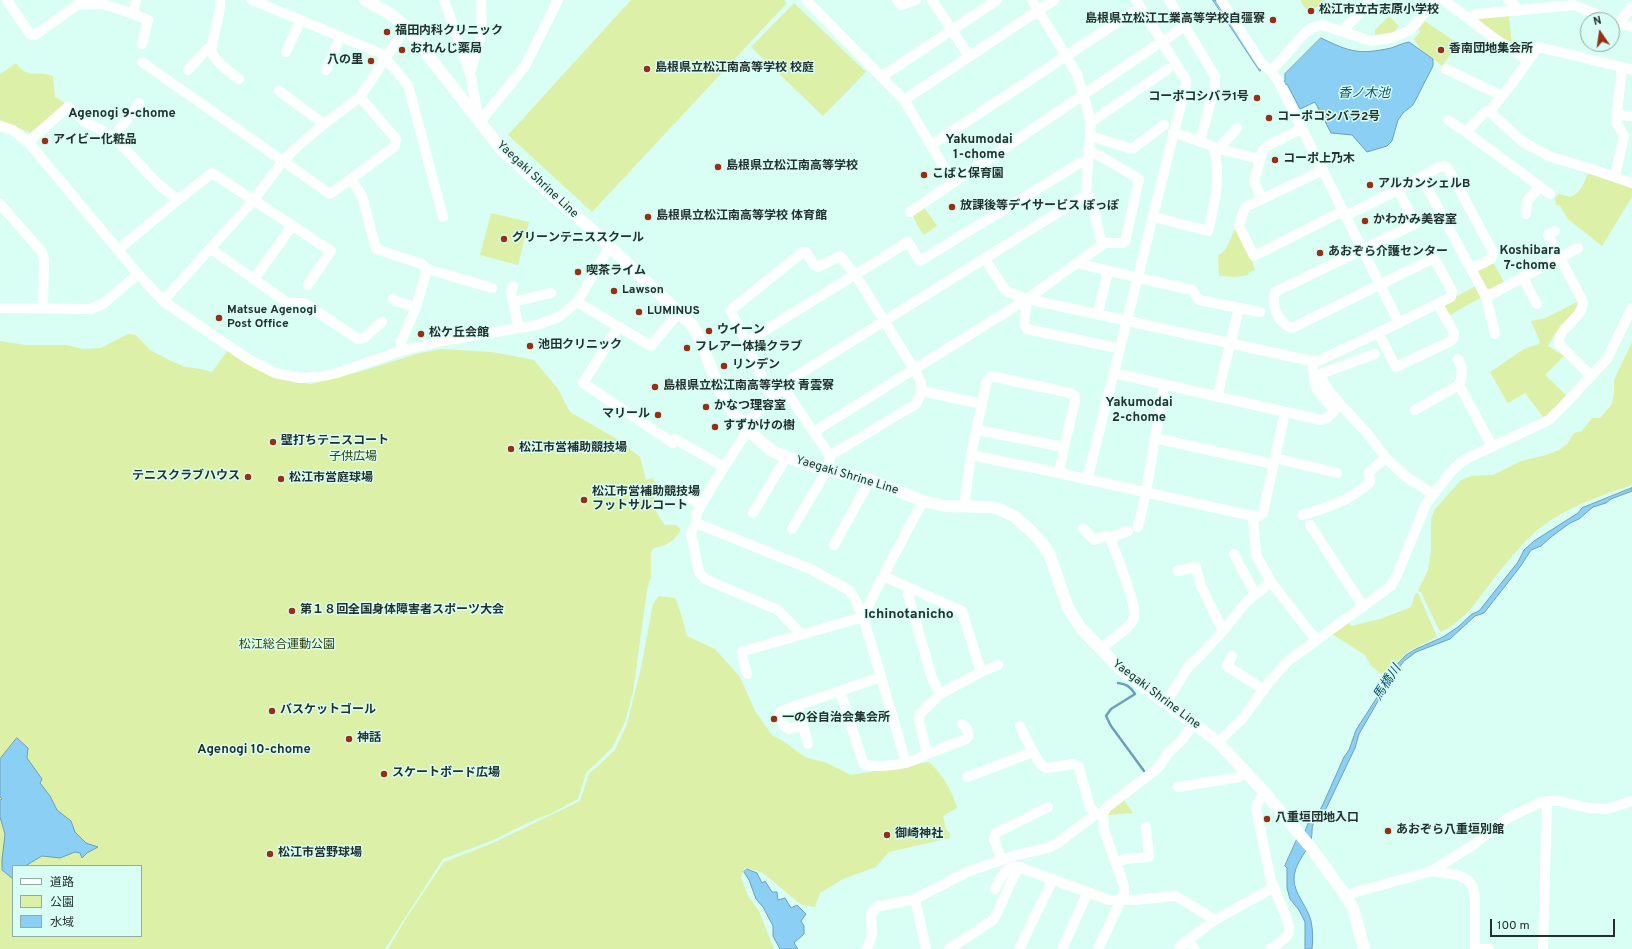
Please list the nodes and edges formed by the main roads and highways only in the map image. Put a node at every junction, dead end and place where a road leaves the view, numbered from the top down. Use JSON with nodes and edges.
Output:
{"nodes":[{"id":1,"x":365,"y":0,"type":"edge"},
{"id":2,"x":1364,"y":949,"type":"edge"}],
"edges":[{"from":1,"to":2,"type":"main road","name":"Yaegaki Shrine Line"}]}
